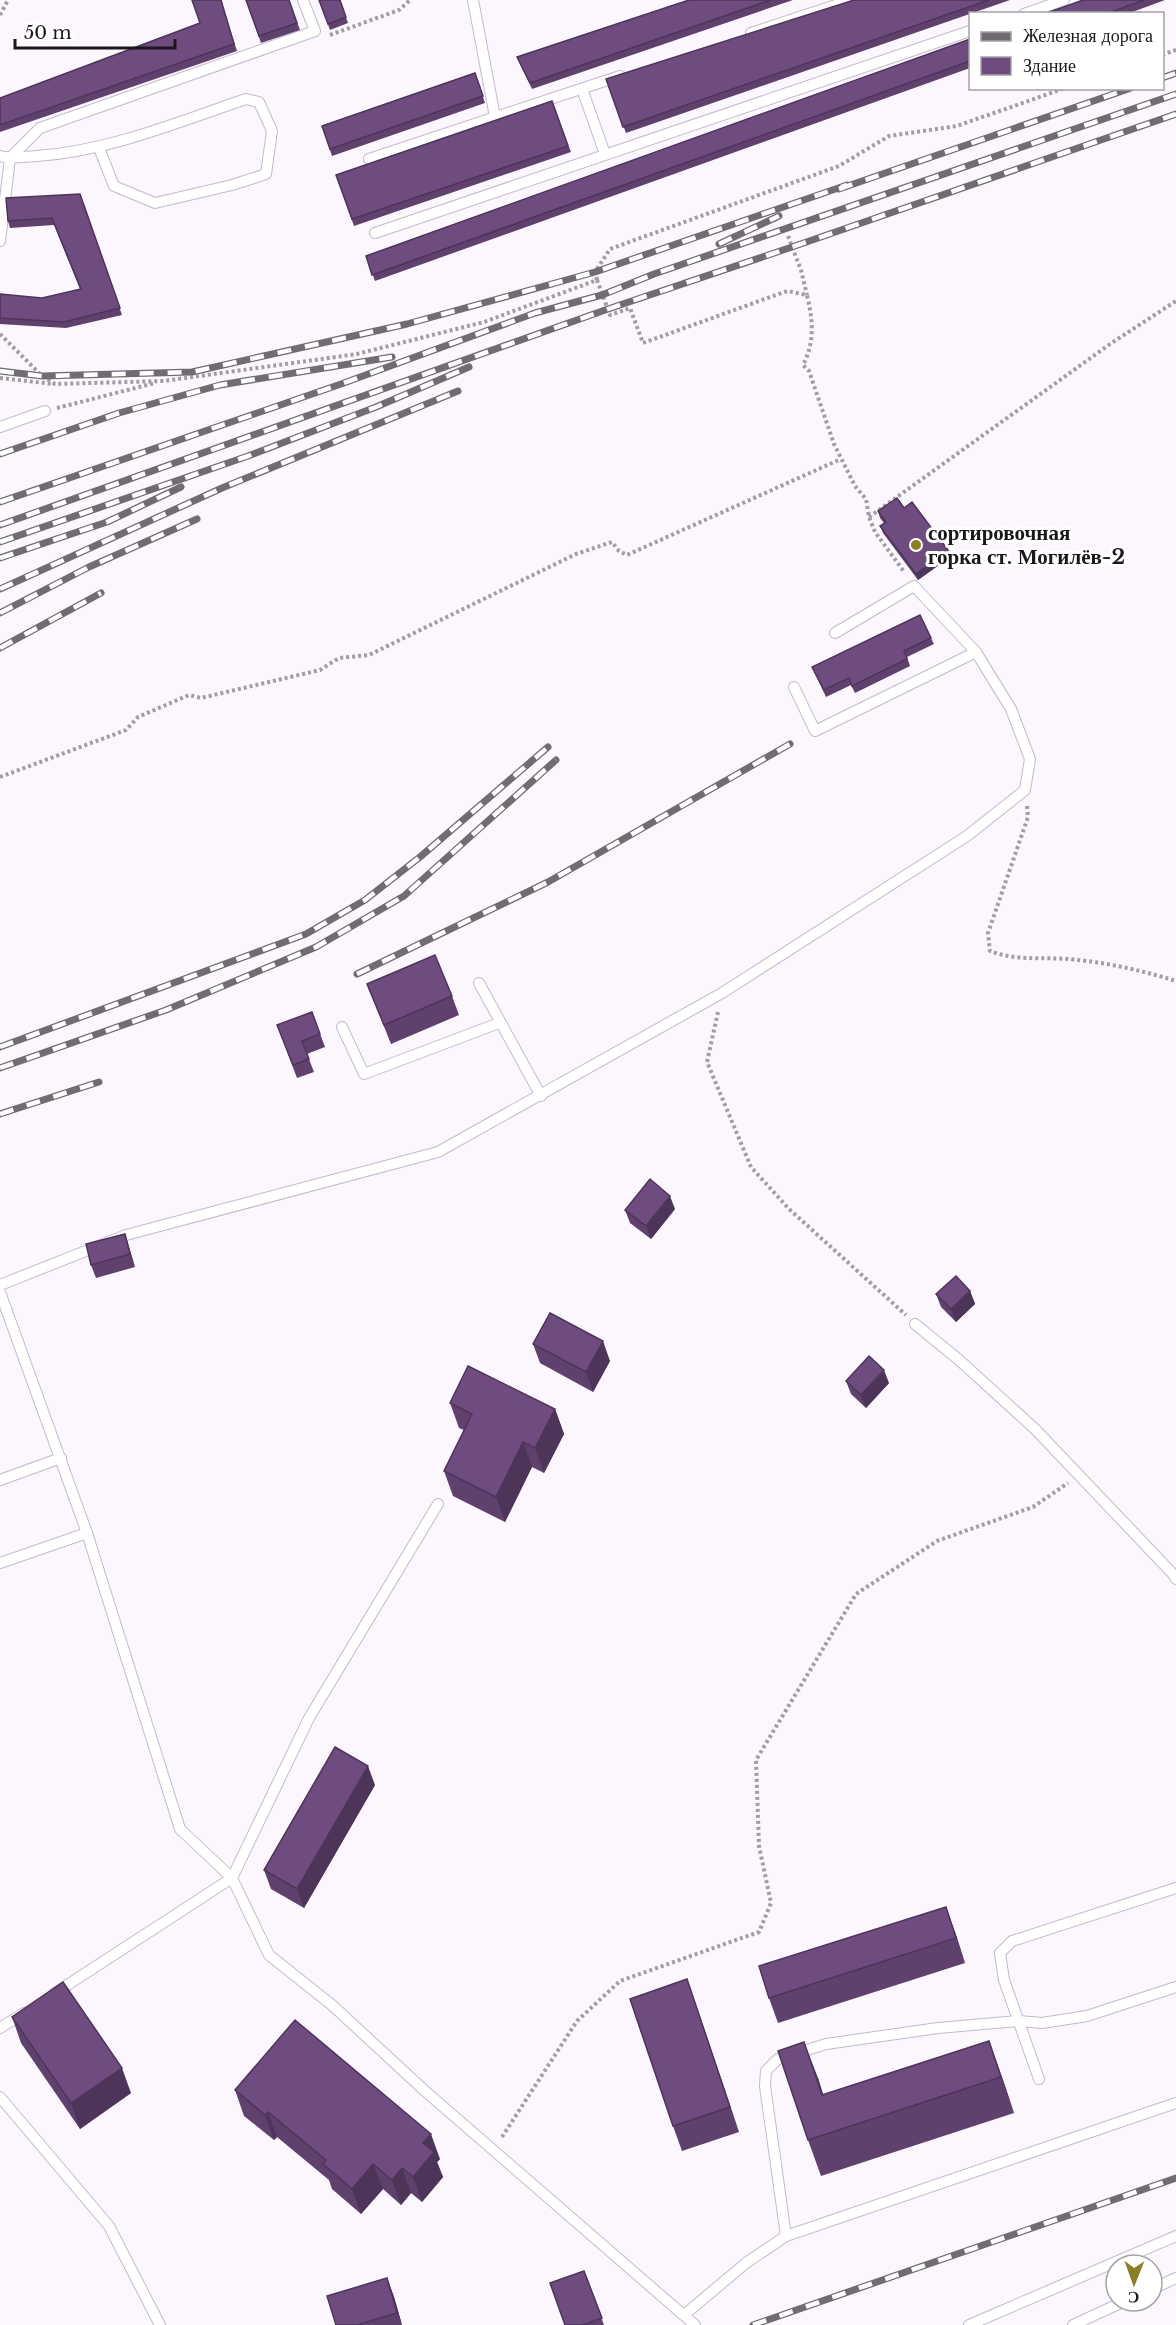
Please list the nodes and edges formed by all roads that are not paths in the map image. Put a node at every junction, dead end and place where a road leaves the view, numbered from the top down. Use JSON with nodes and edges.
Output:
{"nodes":[{"id":1,"x":303,"y":0,"type":"edge"},
{"id":2,"x":473,"y":0,"type":"edge"},
{"id":3,"x":851,"y":0,"type":"edge"},
{"id":4,"x":1064,"y":0,"type":"edge"},
{"id":5,"x":1030,"y":12,"type":"edge"},
{"id":6,"x":969,"y":32,"type":"edge"},
{"id":7,"x":739,"y":37,"type":"edge"},
{"id":8,"x":627,"y":74,"type":"edge"},
{"id":9,"x":582,"y":89,"type":"junction"},
{"id":10,"x":495,"y":117,"type":"junction"},
{"id":11,"x":99,"y":148,"type":"junction"},
{"id":12,"x":605,"y":154,"type":"junction"},
{"id":13,"x":5,"y":157,"type":"edge"},
{"id":14,"x":369,"y":159,"type":"dead end"},
{"id":15,"x":375,"y":233,"type":"dead end"},
{"id":16,"x":0,"y":241,"type":"edge"},
{"id":17,"x":45,"y":411,"type":"road end"},
{"id":18,"x":0,"y":427,"type":"edge"},
{"id":19,"x":835,"y":633,"type":"dead end"},
{"id":20,"x":976,"y":652,"type":"junction"},
{"id":21,"x":794,"y":687,"type":"dead end"},
{"id":22,"x":479,"y":983,"type":"dead end"},
{"id":23,"x":500,"y":1023,"type":"junction"},
{"id":24,"x":342,"y":1027,"type":"dead end"},
{"id":25,"x":541,"y":1096,"type":"junction"},
{"id":26,"x":0,"y":1285,"type":"edge"},
{"id":27,"x":0,"y":1292,"type":"edge"},
{"id":28,"x":915,"y":1324,"type":"road end"},
{"id":29,"x":61,"y":1458,"type":"junction"},
{"id":30,"x":0,"y":1480,"type":"edge"},
{"id":31,"x":438,"y":1504,"type":"dead end"},
{"id":32,"x":87,"y":1533,"type":"junction"},
{"id":33,"x":0,"y":1563,"type":"edge"},
{"id":34,"x":1176,"y":1579,"type":"edge"},
{"id":35,"x":232,"y":1878,"type":"junction"},
{"id":36,"x":1176,"y":1888,"type":"edge"},
{"id":37,"x":1176,"y":1987,"type":"edge"},
{"id":38,"x":48,"y":1997,"type":"edge"},
{"id":39,"x":29,"y":2010,"type":"edge"},
{"id":40,"x":1019,"y":2021,"type":"junction"},
{"id":41,"x":0,"y":2028,"type":"edge"},
{"id":42,"x":1039,"y":2079,"type":"dead end"},
{"id":43,"x":0,"y":2097,"type":"edge"},
{"id":44,"x":1176,"y":2103,"type":"edge"},
{"id":45,"x":786,"y":2236,"type":"junction"},
{"id":46,"x":1176,"y":2236,"type":"edge"},
{"id":47,"x":1104,"y":2311,"type":"edge"},
{"id":48,"x":684,"y":2315,"type":"junction"},
{"id":49,"x":160,"y":2325,"type":"edge"},
{"id":50,"x":695,"y":2325,"type":"edge"},
{"id":51,"x":969,"y":2325,"type":"edge"},
{"id":52,"x":1073,"y":2325,"type":"edge"}],
"edges":[{"from":1,"to":13,"type":"lane"},
{"from":2,"to":10,"type":"lane"},
{"from":3,"to":7,"type":"lane"},
{"from":4,"to":5,"type":"lane"},
{"from":6,"to":12,"type":"lane"},
{"from":8,"to":9,"type":"lane"},
{"from":9,"to":10,"type":"lane"},
{"from":9,"to":12,"type":"lane"},
{"from":10,"to":14,"type":"lane"},
{"from":11,"to":11,"type":"lane"},
{"from":11,"to":13,"type":"lane"},
{"from":12,"to":15,"type":"lane"},
{"from":13,"to":16,"type":"lane"},
{"from":17,"to":18,"type":"lane"},
{"from":19,"to":20,"type":"lane"},
{"from":20,"to":21,"type":"lane"},
{"from":20,"to":25,"type":"lane"},
{"from":22,"to":23,"type":"lane"},
{"from":23,"to":24,"type":"lane"},
{"from":23,"to":25,"type":"lane"},
{"from":25,"to":26,"type":"lane"},
{"from":27,"to":29,"type":"lane"},
{"from":28,"to":34,"type":"lane"},
{"from":29,"to":30,"type":"lane"},
{"from":29,"to":32,"type":"lane"},
{"from":31,"to":35,"type":"lane"},
{"from":32,"to":33,"type":"lane"},
{"from":32,"to":35,"type":"lane"},
{"from":35,"to":38,"type":"lane"},
{"from":35,"to":48,"type":"lane"},
{"from":36,"to":40,"type":"lane"},
{"from":37,"to":40,"type":"lane"},
{"from":39,"to":41,"type":"lane"},
{"from":40,"to":42,"type":"lane"},
{"from":40,"to":45,"type":"lane"},
{"from":43,"to":49,"type":"lane"},
{"from":44,"to":45,"type":"lane"},
{"from":45,"to":48,"type":"lane"},
{"from":46,"to":51,"type":"lane"},
{"from":47,"to":52,"type":"lane"},
{"from":48,"to":50,"type":"lane"}]}
